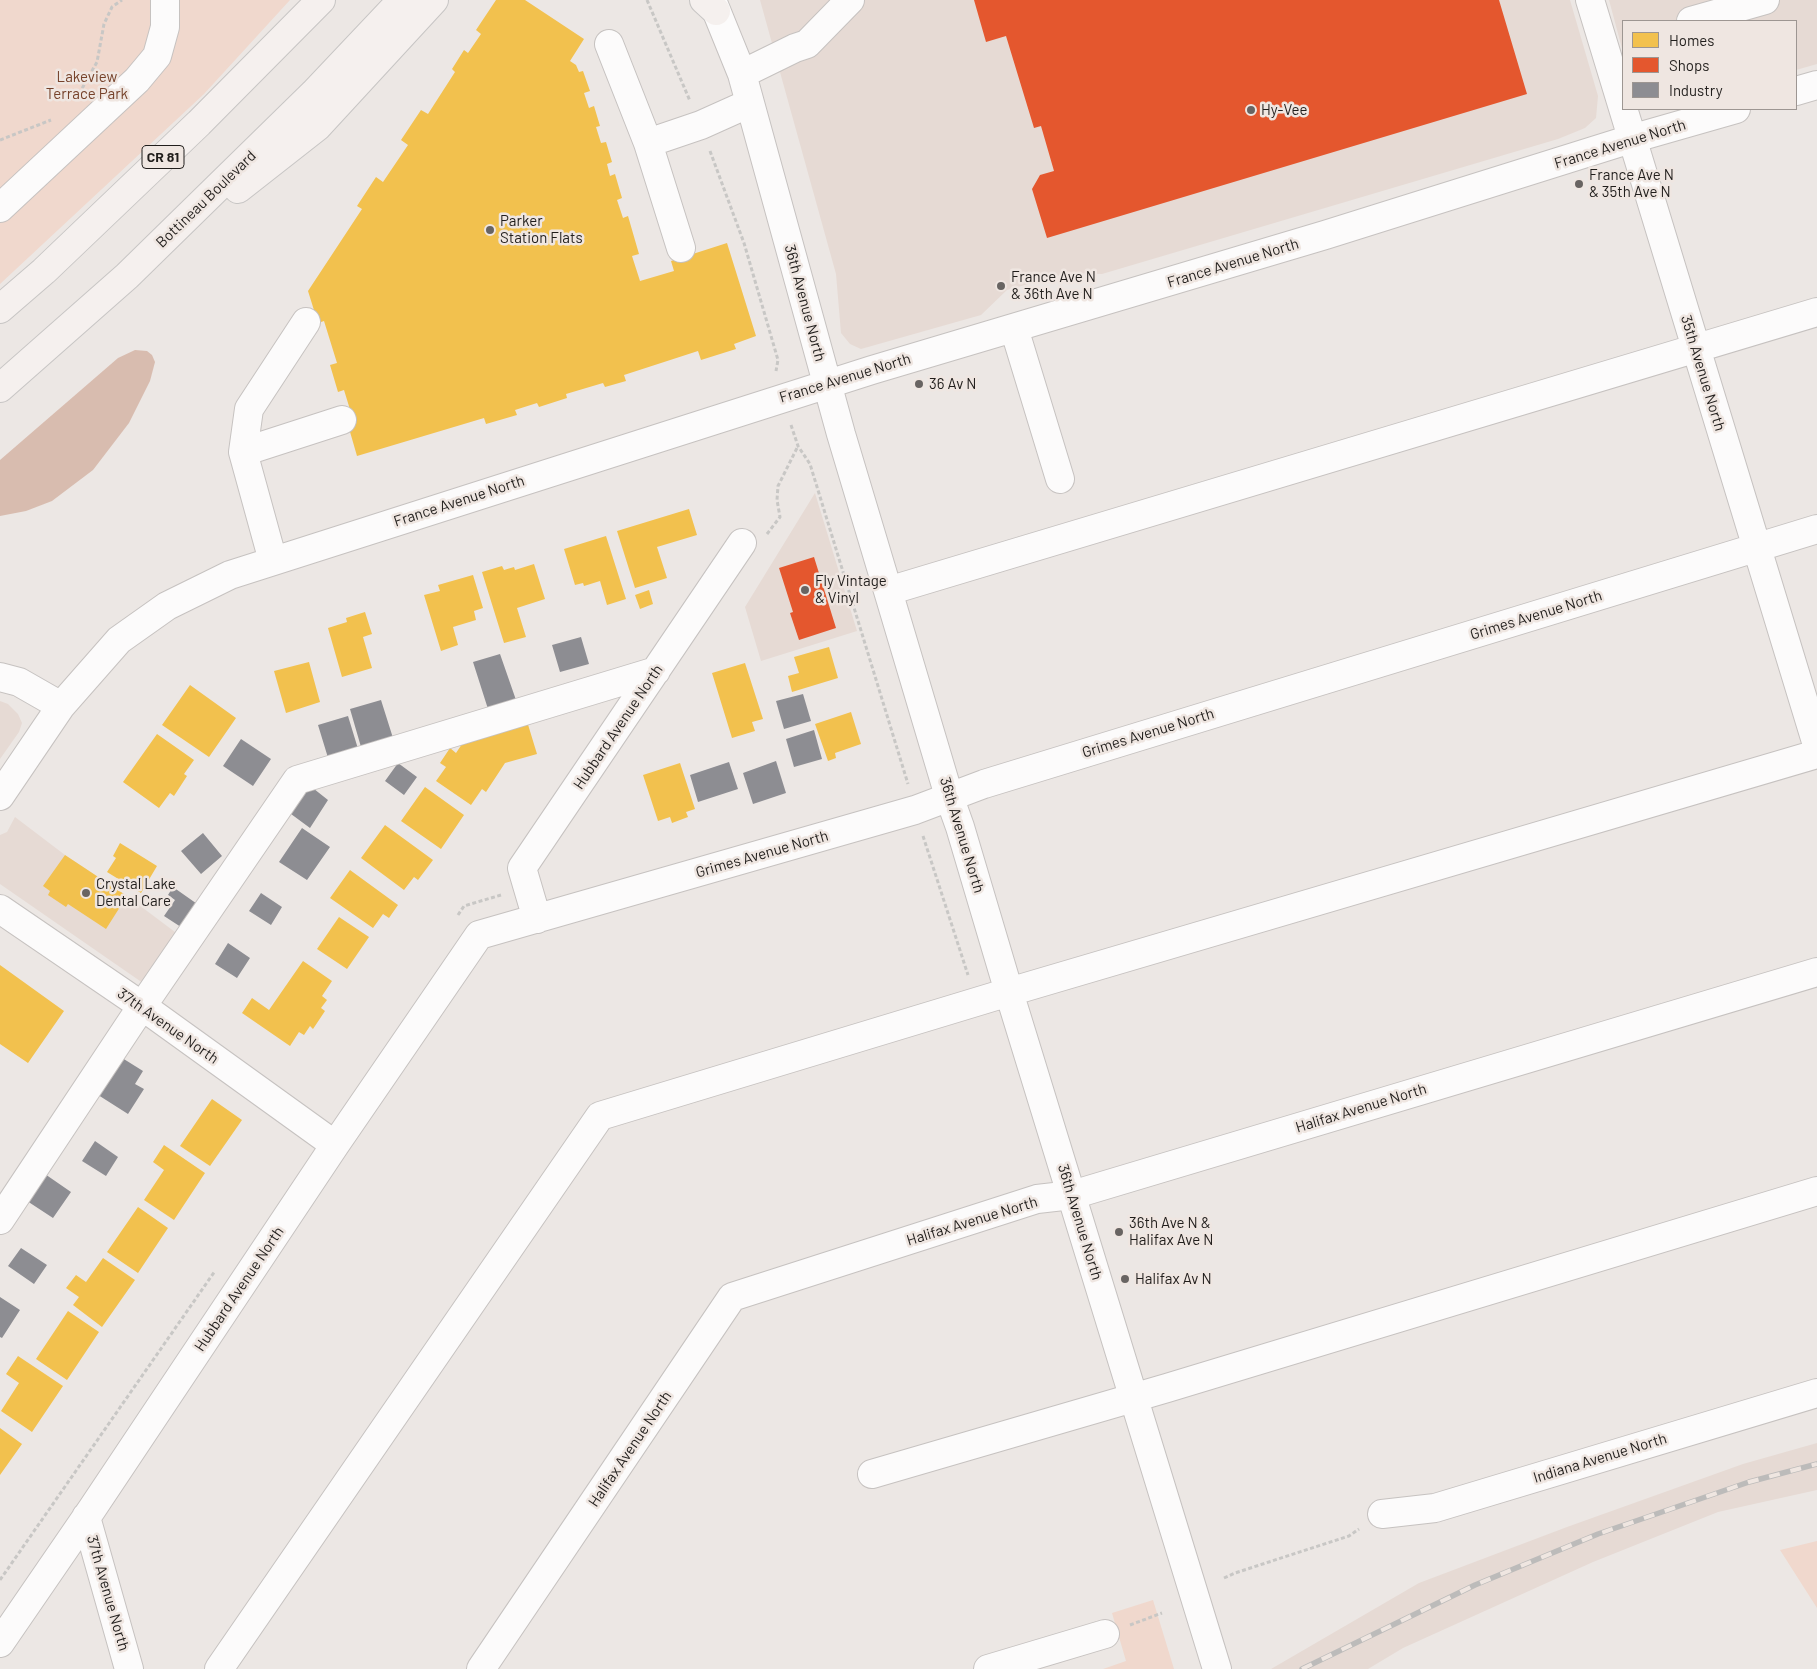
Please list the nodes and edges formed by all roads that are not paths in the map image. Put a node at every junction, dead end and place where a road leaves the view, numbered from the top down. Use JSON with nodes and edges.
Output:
{"nodes":[{"id":1,"x":165,"y":0,"type":"edge"},
{"id":2,"x":321,"y":0,"type":"edge"},
{"id":3,"x":402,"y":0,"type":"edge"},
{"id":4,"x":434,"y":0,"type":"edge"},
{"id":5,"x":850,"y":0,"type":"edge"},
{"id":6,"x":1590,"y":0,"type":"edge"},
{"id":7,"x":1684,"y":0,"type":"edge"},
{"id":8,"x":1765,"y":0,"type":"edge"},
{"id":9,"x":711,"y":4,"type":"edge"},
{"id":10,"x":1691,"y":20,"type":"edge"},
{"id":11,"x":1695,"y":20,"type":"edge"},
{"id":12,"x":609,"y":44,"type":"dead end"},
{"id":13,"x":742,"y":74,"type":"junction"},
{"id":14,"x":1817,"y":85,"type":"edge"},
{"id":15,"x":1797,"y":91,"type":"edge"},
{"id":16,"x":750,"y":103,"type":"junction"},
{"id":17,"x":1622,"y":108,"type":"edge"},
{"id":18,"x":1622,"y":110,"type":"edge"},
{"id":19,"x":1732,"y":110,"type":"edge"},
{"id":20,"x":1631,"y":139,"type":"junction"},
{"id":21,"x":648,"y":143,"type":"junction"},
{"id":22,"x":0,"y":208,"type":"edge"},
{"id":23,"x":681,"y":248,"type":"dead end"},
{"id":24,"x":127,"y":276,"type":"junction"},
{"id":25,"x":0,"y":309,"type":"edge"},
{"id":26,"x":1817,"y":312,"type":"edge"},
{"id":27,"x":306,"y":322,"type":"dead end"},
{"id":28,"x":1014,"y":328,"type":"junction"},
{"id":29,"x":1695,"y":349,"type":"junction"},
{"id":30,"x":828,"y":384,"type":"junction"},
{"id":31,"x":0,"y":388,"type":"edge"},
{"id":32,"x":342,"y":420,"type":"dead end"},
{"id":33,"x":243,"y":452,"type":"junction"},
{"id":34,"x":1060,"y":479,"type":"dead end"},
{"id":35,"x":1817,"y":529,"type":"edge"},
{"id":36,"x":742,"y":543,"type":"dead end"},
{"id":37,"x":1757,"y":547,"type":"junction"},
{"id":38,"x":273,"y":561,"type":"junction"},
{"id":39,"x":888,"y":591,"type":"junction"},
{"id":40,"x":656,"y":671,"type":"junction"},
{"id":41,"x":0,"y":677,"type":"edge"},
{"id":42,"x":60,"y":706,"type":"junction"},
{"id":43,"x":1817,"y":745,"type":"edge"},
{"id":44,"x":1817,"y":754,"type":"edge"},
{"id":45,"x":0,"y":796,"type":"edge"},
{"id":46,"x":949,"y":796,"type":"junction"},
{"id":47,"x":0,"y":909,"type":"edge"},
{"id":48,"x":537,"y":919,"type":"junction"},
{"id":49,"x":479,"y":935,"type":"joint"},
{"id":50,"x":1817,"y":972,"type":"edge"},
{"id":51,"x":1009,"y":992,"type":"junction"},
{"id":52,"x":142,"y":1006,"type":"junction"},
{"id":53,"x":336,"y":1145,"type":"junction"},
{"id":54,"x":1817,"y":1191,"type":"edge"},
{"id":55,"x":1072,"y":1195,"type":"junction"},
{"id":56,"x":0,"y":1220,"type":"edge"},
{"id":57,"x":1817,"y":1393,"type":"edge"},
{"id":58,"x":1133,"y":1397,"type":"junction"},
{"id":59,"x":872,"y":1474,"type":"dead end"},
{"id":60,"x":1382,"y":1514,"type":"road end"},
{"id":61,"x":86,"y":1517,"type":"junction"},
{"id":62,"x":1105,"y":1634,"type":"road end"},
{"id":63,"x":0,"y":1643,"type":"edge"},
{"id":64,"x":129,"y":1669,"type":"edge"},
{"id":65,"x":219,"y":1669,"type":"edge"},
{"id":66,"x":481,"y":1669,"type":"edge"},
{"id":67,"x":988,"y":1669,"type":"edge"},
{"id":68,"x":1217,"y":1669,"type":"edge"}],
"edges":[{"from":1,"to":22,"type":"street"},
{"from":2,"to":25,"type":"main road","number":"CR 81"},
{"from":3,"to":24,"type":"main road","name":"Bottineau Boulevard"},
{"from":4,"to":24,"type":"main road"},
{"from":5,"to":13,"type":"street"},
{"from":6,"to":17,"type":"street","name":"35th Avenue North"},
{"from":7,"to":10,"type":"street"},
{"from":8,"to":11,"type":"street"},
{"from":9,"to":13,"type":"street","name":"36th Avenue North"},
{"from":12,"to":21,"type":"street"},
{"from":13,"to":16,"type":"street","name":"36th Avenue North"},
{"from":14,"to":15,"type":"street"},
{"from":16,"to":21,"type":"street"},
{"from":16,"to":30,"type":"street","name":"36th Avenue North"},
{"from":18,"to":20,"type":"street","name":"35th Avenue North"},
{"from":19,"to":20,"type":"street","name":"France Avenue North"},
{"from":20,"to":28,"type":"street","name":"France Avenue North"},
{"from":20,"to":29,"type":"street","name":"35th Avenue North"},
{"from":21,"to":23,"type":"street"},
{"from":24,"to":31,"type":"main road","name":"Bottineau Boulevard"},
{"from":26,"to":29,"type":"street"},
{"from":27,"to":33,"type":"street"},
{"from":28,"to":30,"type":"street","name":"France Avenue North"},
{"from":28,"to":34,"type":"street"},
{"from":29,"to":37,"type":"street","name":"35th Avenue North"},
{"from":29,"to":39,"type":"street"},
{"from":30,"to":38,"type":"street","name":"France Avenue North"},
{"from":30,"to":39,"type":"street","name":"36th Avenue North"},
{"from":32,"to":33,"type":"street"},
{"from":33,"to":38,"type":"street"},
{"from":35,"to":37,"type":"street","name":"Grimes Avenue North"},
{"from":36,"to":40,"type":"street","name":"Hubbard Avenue North"},
{"from":37,"to":43,"type":"street","name":"35th Avenue North"},
{"from":37,"to":46,"type":"street","name":"Grimes Avenue North"},
{"from":38,"to":42,"type":"street","name":"France Avenue North"},
{"from":39,"to":46,"type":"street","name":"36th Avenue North"},
{"from":40,"to":48,"type":"street","name":"Hubbard Avenue North"},
{"from":40,"to":52,"type":"street"},
{"from":41,"to":42,"type":"street"},
{"from":42,"to":45,"type":"street","name":"France Avenue North"},
{"from":44,"to":51,"type":"street"},
{"from":46,"to":48,"type":"street","name":"Grimes Avenue North"},
{"from":46,"to":51,"type":"street","name":"36th Avenue North"},
{"from":47,"to":52,"type":"street","name":"37th Avenue North"},
{"from":48,"to":49,"type":"street","name":"Grimes Avenue North"},
{"from":49,"to":53,"type":"street","name":"Hubbard Avenue North"},
{"from":50,"to":55,"type":"street","name":"Halifax Avenue North"},
{"from":51,"to":55,"type":"street","name":"36th Avenue North"},
{"from":51,"to":65,"type":"street"},
{"from":52,"to":53,"type":"street","name":"37th Avenue North"},
{"from":52,"to":56,"type":"street"},
{"from":53,"to":61,"type":"street","name":"Hubbard Avenue North"},
{"from":54,"to":58,"type":"street"},
{"from":55,"to":58,"type":"street","name":"36th Avenue North"},
{"from":55,"to":66,"type":"street","name":"Halifax Avenue North"},
{"from":57,"to":60,"type":"street","name":"Indiana Avenue North"},
{"from":58,"to":59,"type":"street"},
{"from":58,"to":68,"type":"street","name":"36th Avenue North"},
{"from":61,"to":63,"type":"street","name":"Hubbard Avenue North"},
{"from":61,"to":64,"type":"street","name":"37th Avenue North"},
{"from":62,"to":67,"type":"street"}]}
